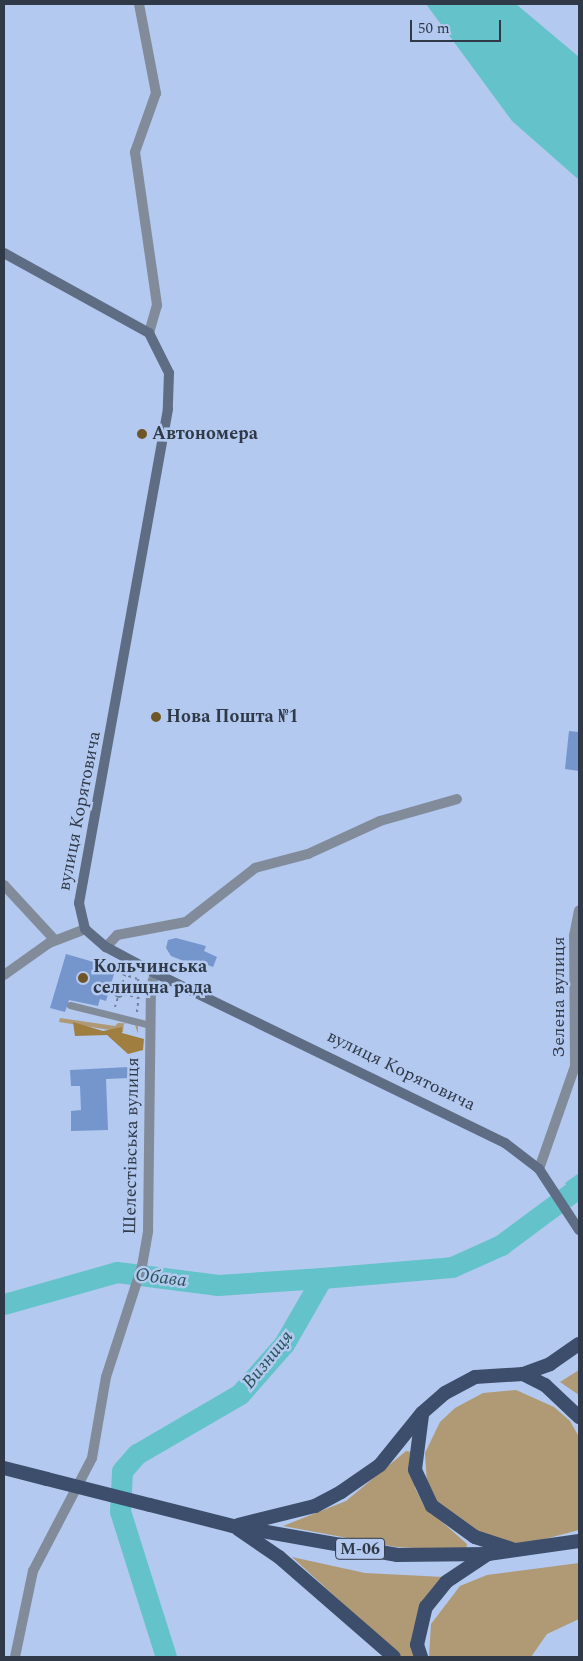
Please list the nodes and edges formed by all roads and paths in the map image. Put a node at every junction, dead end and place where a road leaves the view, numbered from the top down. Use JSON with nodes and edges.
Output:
{"nodes":[{"id":1,"x":139,"y":4,"type":"edge"},
{"id":2,"x":4,"y":253,"type":"edge"},
{"id":3,"x":148,"y":333,"type":"junction"},
{"id":4,"x":457,"y":799,"type":"dead end"},
{"id":5,"x":4,"y":885,"type":"edge"},
{"id":6,"x":579,"y":910,"type":"edge"},
{"id":7,"x":85,"y":929,"type":"junction"},
{"id":8,"x":55,"y":940,"type":"junction"},
{"id":9,"x":106,"y":947,"type":"junction"},
{"id":10,"x":110,"y":970,"type":"dead end"},
{"id":11,"x":155,"y":972,"type":"junction"},
{"id":12,"x":4,"y":975,"type":"edge"},
{"id":13,"x":125,"y":975,"type":"junction"},
{"id":14,"x":121,"y":989,"type":"junction"},
{"id":15,"x":109,"y":990,"type":"dead end"},
{"id":16,"x":115,"y":992,"type":"junction"},
{"id":17,"x":123,"y":994,"type":"junction"},
{"id":18,"x":138,"y":998,"type":"junction"},
{"id":19,"x":70,"y":1005,"type":"dead end"},
{"id":20,"x":136,"y":1022,"type":"junction"},
{"id":21,"x":150,"y":1025,"type":"junction"},
{"id":22,"x":539,"y":1169,"type":"junction"},
{"id":23,"x":578,"y":1226,"type":"edge"},
{"id":24,"x":579,"y":1344,"type":"edge"},
{"id":25,"x":523,"y":1374,"type":"junction"},
{"id":26,"x":422,"y":1413,"type":"junction"},
{"id":27,"x":579,"y":1416,"type":"edge"},
{"id":28,"x":4,"y":1468,"type":"edge"},
{"id":29,"x":233,"y":1526,"type":"junction"},
{"id":30,"x":579,"y":1541,"type":"edge"},
{"id":31,"x":521,"y":1551,"type":"junction"},
{"id":32,"x":488,"y":1554,"type":"junction"},
{"id":33,"x":15,"y":1657,"type":"edge"},
{"id":34,"x":394,"y":1657,"type":"edge"},
{"id":35,"x":421,"y":1657,"type":"edge"}],
"edges":[{"from":1,"to":3,"type":"street"},
{"from":2,"to":3,"type":"main road"},
{"from":3,"to":7,"type":"main road","name":"вулиця Корятовича"},
{"from":4,"to":9,"type":"street"},
{"from":5,"to":8,"type":"street"},
{"from":6,"to":22,"type":"street","name":"Зелена вулиця"},
{"from":7,"to":8,"type":"street"},
{"from":7,"to":9,"type":"main road","name":"вулиця Корятовича"},
{"from":8,"to":12,"type":"street"},
{"from":9,"to":11,"type":"main road","name":"вулиця Корятовича"},
{"from":10,"to":13,"type":"path"},
{"from":11,"to":21,"type":"street","name":"Шелестівська вулиця"},
{"from":11,"to":22,"type":"main road","name":"вулиця Корятовича"},
{"from":13,"to":14,"type":"path"},
{"from":13,"to":18,"type":"path"},
{"from":14,"to":16,"type":"path"},
{"from":14,"to":17,"type":"path"},
{"from":15,"to":16,"type":"path"},
{"from":16,"to":17,"type":"path"},
{"from":17,"to":18,"type":"path"},
{"from":18,"to":20,"type":"path"},
{"from":19,"to":20,"type":"lane"},
{"from":20,"to":21,"type":"lane"},
{"from":21,"to":33,"type":"street","name":"Шелестівська вулиця"},
{"from":22,"to":23,"type":"main road","name":"вулиця Корятовича"},
{"from":24,"to":25,"type":"highway"},
{"from":25,"to":26,"type":"highway"},
{"from":25,"to":27,"type":"highway"},
{"from":26,"to":29,"type":"highway"},
{"from":26,"to":31,"type":"highway"},
{"from":28,"to":29,"type":"highway","number":"М-06","bridge":true},
{"from":29,"to":32,"type":"highway","number":"М-06"},
{"from":29,"to":34,"type":"highway"},
{"from":30,"to":31,"type":"highway","number":"М-06"},
{"from":31,"to":32,"type":"highway","number":"М-06"},
{"from":32,"to":35,"type":"highway"}]}
